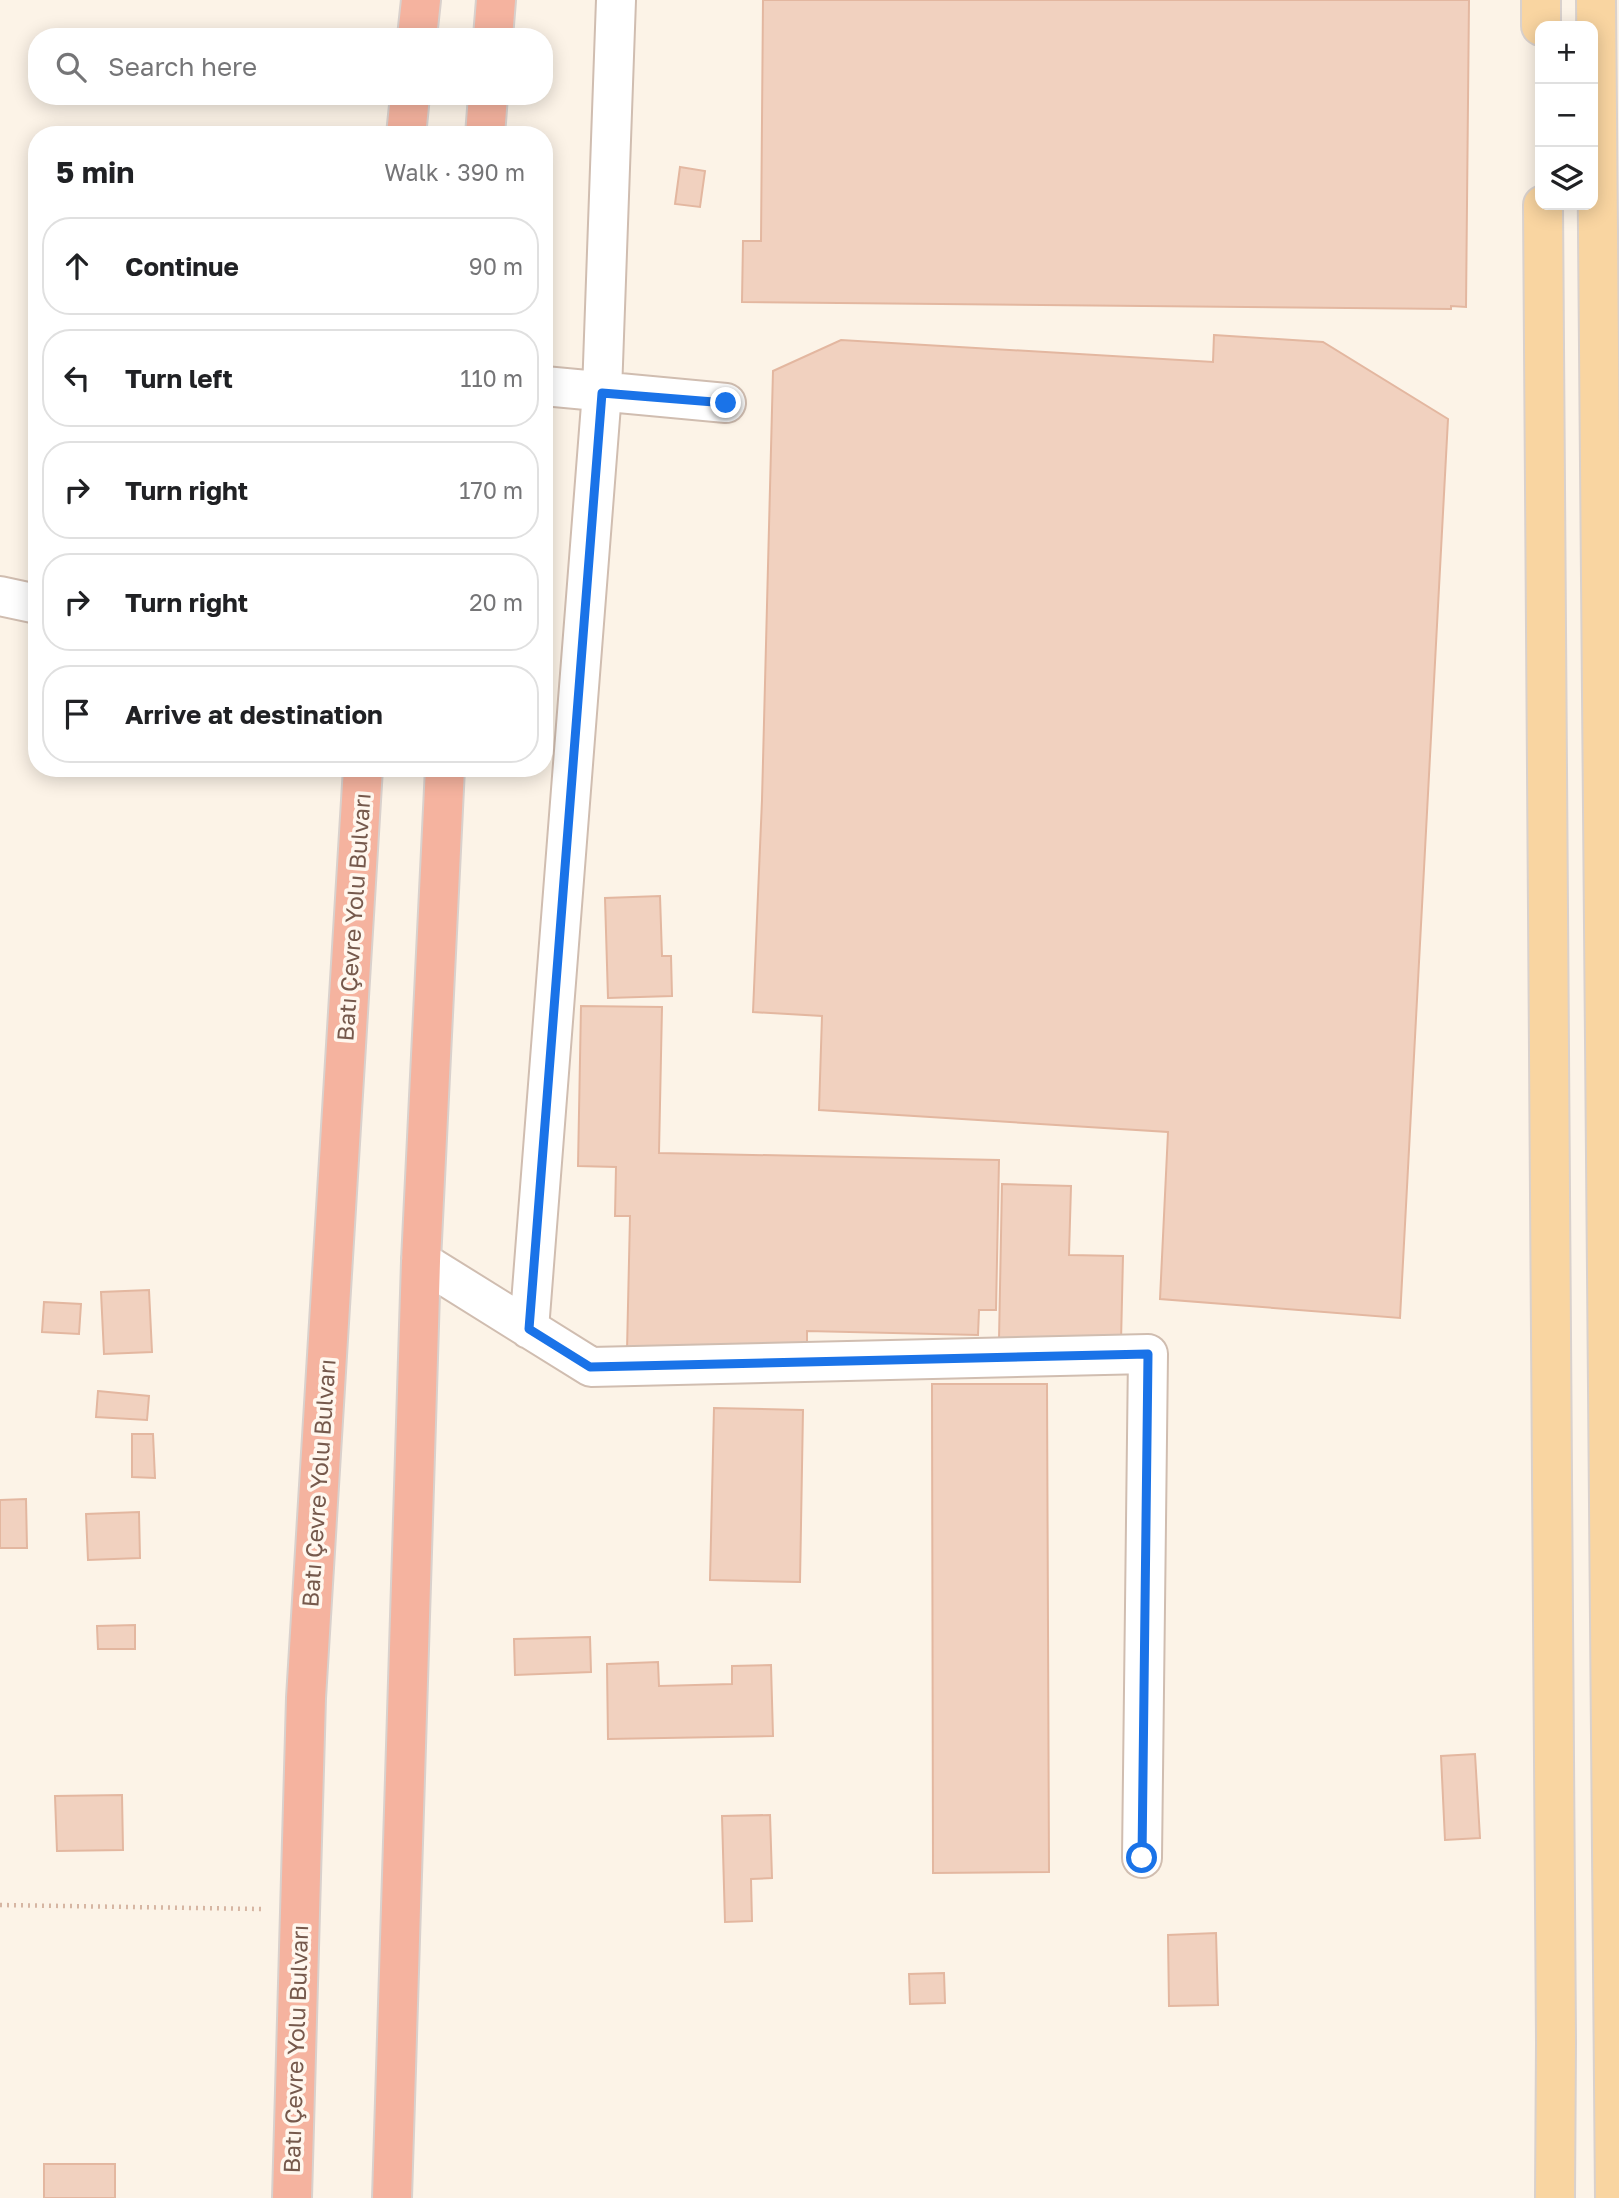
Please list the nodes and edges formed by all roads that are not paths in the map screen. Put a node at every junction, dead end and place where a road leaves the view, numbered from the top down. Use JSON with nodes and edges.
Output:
{"nodes":[{"id":1,"x":421,"y":0,"type":"edge"},
{"id":2,"x":496,"y":0,"type":"edge"},
{"id":3,"x":616,"y":0,"type":"edge"},
{"id":4,"x":1541,"y":0,"type":"edge"},
{"id":5,"x":1596,"y":0,"type":"edge"},
{"id":6,"x":1541,"y":21,"type":"edge"},
{"id":7,"x":418,"y":28,"type":"edge"},
{"id":8,"x":494,"y":28,"type":"edge"},
{"id":9,"x":409,"y":105,"type":"edge"},
{"id":10,"x":487,"y":105,"type":"edge"},
{"id":11,"x":407,"y":126,"type":"edge"},
{"id":12,"x":486,"y":126,"type":"edge"},
{"id":13,"x":1543,"y":210,"type":"edge"},
{"id":14,"x":553,"y":387,"type":"edge"},
{"id":15,"x":602,"y":393,"type":"junction"},
{"id":16,"x":726,"y":403,"type":"dead end"},
{"id":17,"x":0,"y":596,"type":"edge"},
{"id":18,"x":28,"y":602,"type":"edge"},
{"id":19,"x":362,"y":777,"type":"edge"},
{"id":20,"x":445,"y":777,"type":"edge"},
{"id":21,"x":1613,"y":1249,"type":"edge"},
{"id":22,"x":421,"y":1261,"type":"junction"},
{"id":23,"x":529,"y":1329,"type":"junction"},
{"id":24,"x":1142,"y":1858,"type":"dead end"},
{"id":25,"x":292,"y":2198,"type":"edge"},
{"id":26,"x":392,"y":2198,"type":"edge"},
{"id":27,"x":1555,"y":2198,"type":"edge"},
{"id":28,"x":1615,"y":2198,"type":"edge"}],
"edges":[{"from":1,"to":7,"type":"highway"},
{"from":2,"to":8,"type":"highway"},
{"from":3,"to":15,"type":"street"},
{"from":4,"to":6,"type":"main road"},
{"from":5,"to":21,"type":"main road"},
{"from":9,"to":11,"type":"highway"},
{"from":10,"to":12,"type":"highway"},
{"from":13,"to":27,"type":"main road"},
{"from":14,"to":15,"type":"street"},
{"from":15,"to":16,"type":"street"},
{"from":15,"to":23,"type":"street"},
{"from":17,"to":18,"type":"street"},
{"from":19,"to":25,"type":"highway","name":"Batı Çevre Yolu Bulvarı"},
{"from":20,"to":22,"type":"highway"},
{"from":21,"to":28,"type":"main road"},
{"from":22,"to":23,"type":"street"},
{"from":22,"to":26,"type":"highway"},
{"from":23,"to":24,"type":"street"}]}
